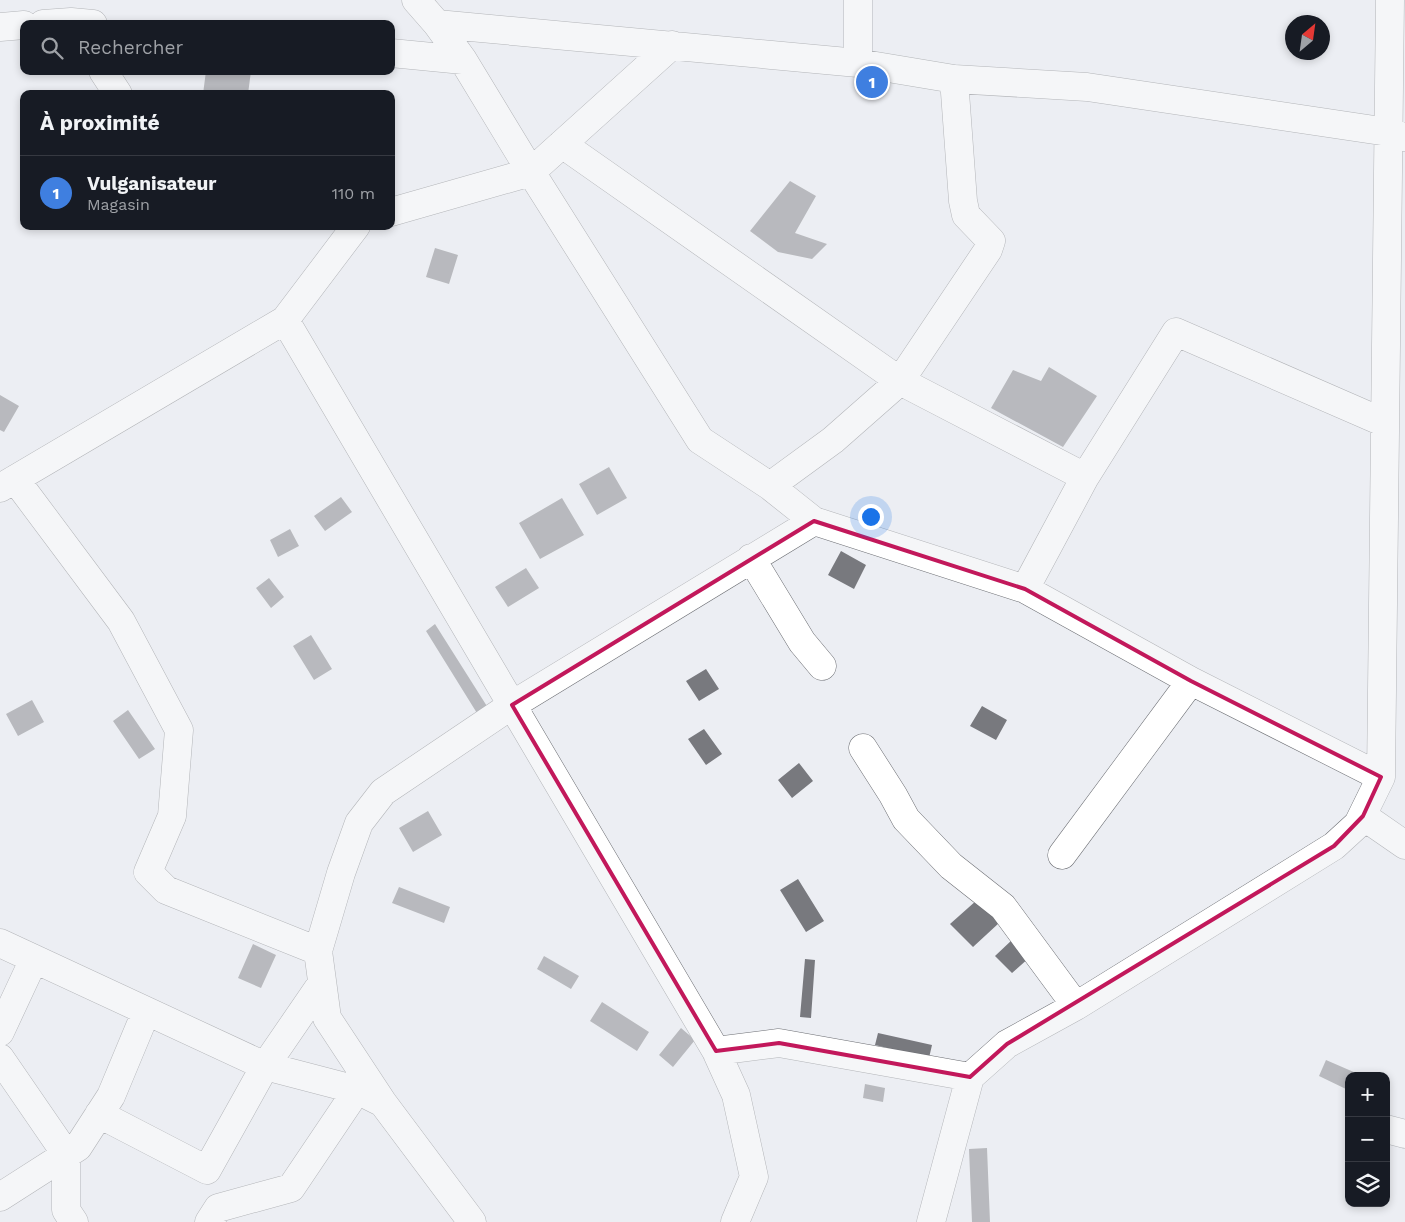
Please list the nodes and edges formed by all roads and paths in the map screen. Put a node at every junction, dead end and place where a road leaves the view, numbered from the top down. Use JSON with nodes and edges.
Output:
{"nodes":[{"id":1,"x":416,"y":0,"type":"edge"},
{"id":2,"x":858,"y":0,"type":"edge"},
{"id":3,"x":1390,"y":0,"type":"edge"},
{"id":4,"x":437,"y":24,"type":"junction"},
{"id":5,"x":20,"y":25,"type":"edge"},
{"id":6,"x":0,"y":27,"type":"edge"},
{"id":7,"x":672,"y":45,"type":"junction"},
{"id":8,"x":395,"y":53,"type":"edge"},
{"id":9,"x":463,"y":60,"type":"junction"},
{"id":10,"x":858,"y":62,"type":"junction"},
{"id":11,"x":106,"y":75,"type":"edge"},
{"id":12,"x":954,"y":79,"type":"junction"},
{"id":13,"x":115,"y":90,"type":"edge"},
{"id":14,"x":1397,"y":134,"type":"edge"},
{"id":15,"x":562,"y":144,"type":"junction"},
{"id":16,"x":531,"y":172,"type":"junction"},
{"id":17,"x":395,"y":211,"type":"edge"},
{"id":18,"x":353,"y":230,"type":"edge"},
{"id":19,"x":285,"y":320,"type":"junction"},
{"id":20,"x":900,"y":381,"type":"junction"},
{"id":21,"x":1385,"y":423,"type":"junction"},
{"id":22,"x":1085,"y":477,"type":"junction"},
{"id":23,"x":8,"y":483,"type":"edge"},
{"id":24,"x":770,"y":486,"type":"junction"},
{"id":25,"x":814,"y":521,"type":"junction"},
{"id":26,"x":751,"y":558,"type":"junction"},
{"id":27,"x":1025,"y":589,"type":"junction"},
{"id":28,"x":822,"y":666,"type":"dead end"},
{"id":29,"x":1191,"y":681,"type":"junction"},
{"id":30,"x":512,"y":705,"type":"junction"},
{"id":31,"x":863,"y":748,"type":"dead end"},
{"id":32,"x":1381,"y":777,"type":"junction"},
{"id":33,"x":1363,"y":816,"type":"junction"},
{"id":34,"x":1405,"y":844,"type":"edge"},
{"id":35,"x":1062,"y":855,"type":"dead end"},
{"id":36,"x":0,"y":943,"type":"edge"},
{"id":37,"x":318,"y":951,"type":"junction"},
{"id":38,"x":34,"y":959,"type":"junction"},
{"id":39,"x":322,"y":983,"type":"junction"},
{"id":40,"x":1076,"y":1006,"type":"junction"},
{"id":41,"x":146,"y":1012,"type":"junction"},
{"id":42,"x":0,"y":1032,"type":"edge"},
{"id":43,"x":716,"y":1051,"type":"junction"},
{"id":44,"x":0,"y":1058,"type":"edge"},
{"id":45,"x":265,"y":1066,"type":"junction"},
{"id":46,"x":970,"y":1077,"type":"junction"},
{"id":47,"x":357,"y":1090,"type":"junction"},
{"id":48,"x":383,"y":1103,"type":"junction"},
{"id":49,"x":99,"y":1114,"type":"junction"},
{"id":50,"x":1390,"y":1130,"type":"edge"},
{"id":51,"x":1405,"y":1134,"type":"edge"},
{"id":52,"x":66,"y":1154,"type":"junction"},
{"id":53,"x":207,"y":1170,"type":"junction"},
{"id":54,"x":0,"y":1197,"type":"edge"},
{"id":55,"x":214,"y":1215,"type":"edge"},
{"id":56,"x":74,"y":1222,"type":"edge"},
{"id":57,"x":472,"y":1222,"type":"edge"},
{"id":58,"x":735,"y":1222,"type":"edge"},
{"id":59,"x":931,"y":1222,"type":"edge"}],
"edges":[{"from":1,"to":4,"type":"street"},
{"from":2,"to":10,"type":"street"},
{"from":3,"to":14,"type":"street"},
{"from":4,"to":7,"type":"street"},
{"from":4,"to":9,"type":"street"},
{"from":5,"to":6,"type":"street"},
{"from":7,"to":10,"type":"street"},
{"from":7,"to":15,"type":"street"},
{"from":8,"to":9,"type":"street"},
{"from":9,"to":16,"type":"street"},
{"from":10,"to":12,"type":"street"},
{"from":11,"to":13,"type":"street"},
{"from":12,"to":14,"type":"street"},
{"from":12,"to":20,"type":"street"},
{"from":14,"to":21,"type":"street"},
{"from":15,"to":16,"type":"street"},
{"from":15,"to":20,"type":"street"},
{"from":16,"to":17,"type":"street"},
{"from":16,"to":24,"type":"street"},
{"from":18,"to":19,"type":"street"},
{"from":19,"to":23,"type":"street"},
{"from":19,"to":30,"type":"street"},
{"from":20,"to":22,"type":"street"},
{"from":20,"to":24,"type":"street"},
{"from":21,"to":22,"type":"street"},
{"from":21,"to":32,"type":"street"},
{"from":22,"to":27,"type":"street"},
{"from":23,"to":37,"type":"street"},
{"from":24,"to":25,"type":"street"},
{"from":25,"to":26,"type":"street"},
{"from":25,"to":27,"type":"street"},
{"from":26,"to":28,"type":"street"},
{"from":26,"to":30,"type":"street"},
{"from":27,"to":29,"type":"street"},
{"from":29,"to":32,"type":"street"},
{"from":29,"to":35,"type":"street"},
{"from":30,"to":37,"type":"street"},
{"from":30,"to":43,"type":"street"},
{"from":31,"to":40,"type":"street"},
{"from":32,"to":33,"type":"street"},
{"from":33,"to":34,"type":"street"},
{"from":33,"to":40,"type":"street"},
{"from":36,"to":38,"type":"street"},
{"from":37,"to":39,"type":"street"},
{"from":38,"to":41,"type":"street"},
{"from":38,"to":42,"type":"street"},
{"from":39,"to":45,"type":"street"},
{"from":39,"to":48,"type":"street"},
{"from":40,"to":46,"type":"street"},
{"from":41,"to":45,"type":"street"},
{"from":41,"to":49,"type":"street"},
{"from":43,"to":46,"type":"street"},
{"from":43,"to":58,"type":"street"},
{"from":44,"to":52,"type":"street"},
{"from":45,"to":47,"type":"street"},
{"from":45,"to":53,"type":"street"},
{"from":46,"to":59,"type":"street"},
{"from":47,"to":48,"type":"street"},
{"from":47,"to":55,"type":"street"},
{"from":48,"to":57,"type":"street"},
{"from":49,"to":52,"type":"street"},
{"from":49,"to":53,"type":"street"},
{"from":50,"to":51,"type":"street"},
{"from":52,"to":54,"type":"street"},
{"from":52,"to":56,"type":"street"},
{"from":53,"to":55,"type":"street"}]}
